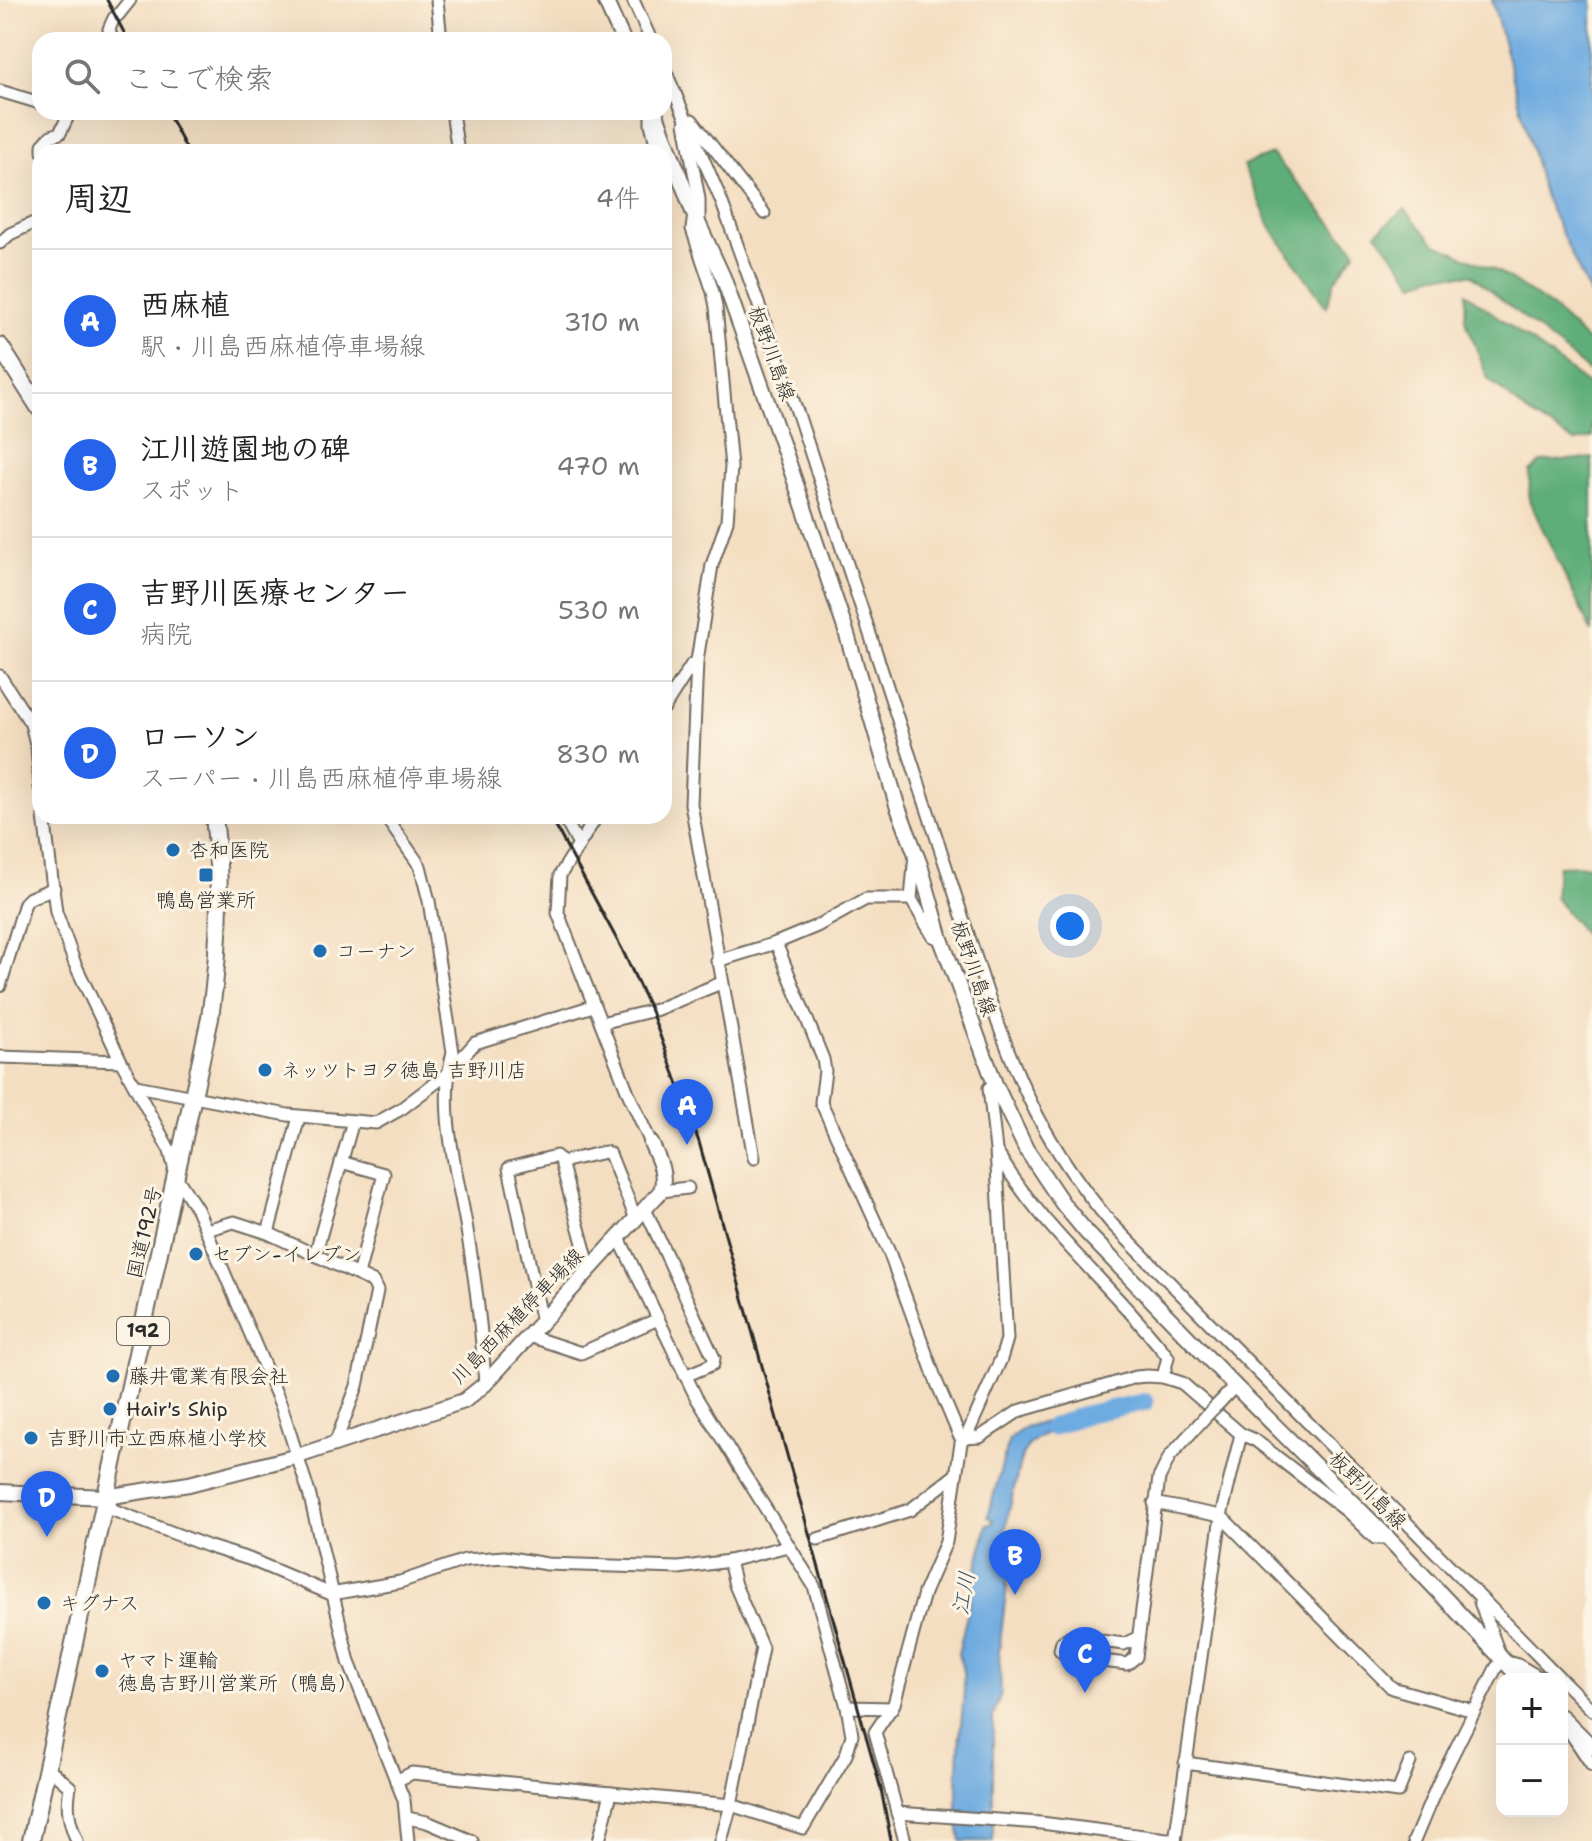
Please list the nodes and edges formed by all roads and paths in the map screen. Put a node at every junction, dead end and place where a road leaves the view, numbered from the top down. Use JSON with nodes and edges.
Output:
{"nodes":[{"id":1,"x":130,"y":0,"type":"edge"},
{"id":2,"x":437,"y":0,"type":"edge"},
{"id":3,"x":605,"y":0,"type":"edge"},
{"id":4,"x":633,"y":0,"type":"edge"},
{"id":5,"x":110,"y":32,"type":"edge"},
{"id":6,"x":440,"y":32,"type":"edge"},
{"id":7,"x":619,"y":32,"type":"edge"},
{"id":8,"x":647,"y":32,"type":"edge"},
{"id":9,"x":672,"y":86,"type":"edge"},
{"id":10,"x":0,"y":91,"type":"edge"},
{"id":11,"x":32,"y":101,"type":"edge"},
{"id":12,"x":687,"y":119,"type":"junction"},
{"id":13,"x":66,"y":120,"type":"edge"},
{"id":14,"x":453,"y":120,"type":"edge"},
{"id":15,"x":652,"y":120,"type":"edge"},
{"id":16,"x":656,"y":120,"type":"edge"},
{"id":17,"x":44,"y":144,"type":"edge"},
{"id":18,"x":457,"y":144,"type":"edge"},
{"id":19,"x":656,"y":144,"type":"edge"},
{"id":20,"x":666,"y":144,"type":"edge"},
{"id":21,"x":672,"y":158,"type":"edge"},
{"id":22,"x":764,"y":213,"type":"dead end"},
{"id":23,"x":697,"y":218,"type":"junction"},
{"id":24,"x":32,"y":224,"type":"edge"},
{"id":25,"x":0,"y":243,"type":"edge"},
{"id":26,"x":0,"y":346,"type":"edge"},
{"id":27,"x":32,"y":396,"type":"edge"},
{"id":28,"x":697,"y":661,"type":"junction"},
{"id":29,"x":0,"y":676,"type":"edge"},
{"id":30,"x":672,"y":695,"type":"edge"},
{"id":31,"x":32,"y":728,"type":"edge"},
{"id":32,"x":45,"y":824,"type":"edge"},
{"id":33,"x":215,"y":824,"type":"edge"},
{"id":34,"x":391,"y":824,"type":"edge"},
{"id":35,"x":567,"y":824,"type":"edge"},
{"id":36,"x":592,"y":824,"type":"edge"},
{"id":37,"x":579,"y":845,"type":"junction"},
{"id":38,"x":916,"y":853,"type":"junction"},
{"id":39,"x":54,"y":888,"type":"junction"},
{"id":40,"x":911,"y":899,"type":"junction"},
{"id":41,"x":941,"y":939,"type":"junction"},
{"id":42,"x":776,"y":943,"type":"junction"},
{"id":43,"x":717,"y":961,"type":"junction"},
{"id":44,"x":721,"y":983,"type":"junction"},
{"id":45,"x":0,"y":986,"type":"edge"},
{"id":46,"x":593,"y":1006,"type":"junction"},
{"id":47,"x":601,"y":1023,"type":"junction"},
{"id":48,"x":0,"y":1057,"type":"edge"},
{"id":49,"x":121,"y":1061,"type":"junction"},
{"id":50,"x":447,"y":1074,"type":"junction"},
{"id":51,"x":995,"y":1084,"type":"junction"},
{"id":52,"x":136,"y":1086,"type":"junction"},
{"id":53,"x":194,"y":1096,"type":"junction"},
{"id":54,"x":299,"y":1117,"type":"junction"},
{"id":55,"x":353,"y":1121,"type":"junction"},
{"id":56,"x":651,"y":1143,"type":"joint"},
{"id":57,"x":996,"y":1150,"type":"junction"},
{"id":58,"x":754,"y":1158,"type":"dead end"},
{"id":59,"x":341,"y":1162,"type":"junction"},
{"id":60,"x":561,"y":1162,"type":"junction"},
{"id":61,"x":177,"y":1178,"type":"junction"},
{"id":62,"x":688,"y":1188,"type":"dead end"},
{"id":63,"x":661,"y":1191,"type":"junction"},
{"id":64,"x":640,"y":1214,"type":"junction"},
{"id":65,"x":206,"y":1230,"type":"junction"},
{"id":66,"x":268,"y":1233,"type":"junction"},
{"id":67,"x":619,"y":1238,"type":"junction"},
{"id":68,"x":315,"y":1255,"type":"junction"},
{"id":69,"x":590,"y":1269,"type":"junction"},
{"id":70,"x":358,"y":1275,"type":"junction"},
{"id":71,"x":656,"y":1320,"type":"junction"},
{"id":72,"x":542,"y":1322,"type":"junction"},
{"id":73,"x":529,"y":1336,"type":"junction"},
{"id":74,"x":685,"y":1376,"type":"junction"},
{"id":75,"x":1163,"y":1377,"type":"junction"},
{"id":76,"x":485,"y":1384,"type":"junction"},
{"id":77,"x":1235,"y":1386,"type":"junction"},
{"id":78,"x":1241,"y":1434,"type":"junction"},
{"id":79,"x":964,"y":1438,"type":"junction"},
{"id":80,"x":335,"y":1444,"type":"junction"},
{"id":81,"x":298,"y":1456,"type":"junction"},
{"id":82,"x":954,"y":1476,"type":"junction"},
{"id":83,"x":0,"y":1492,"type":"edge"},
{"id":84,"x":105,"y":1497,"type":"junction"},
{"id":85,"x":1154,"y":1503,"type":"junction"},
{"id":86,"x":1221,"y":1516,"type":"junction"},
{"id":87,"x":1388,"y":1538,"type":"junction"},
{"id":88,"x":818,"y":1539,"type":"dead end"},
{"id":89,"x":788,"y":1546,"type":"junction"},
{"id":90,"x":729,"y":1561,"type":"junction"},
{"id":91,"x":331,"y":1594,"type":"junction"},
{"id":92,"x":1478,"y":1595,"type":"junction"},
{"id":93,"x":1137,"y":1638,"type":"junction"},
{"id":94,"x":1502,"y":1661,"type":"junction"},
{"id":95,"x":1515,"y":1673,"type":"edge"},
{"id":96,"x":1532,"y":1673,"type":"edge"},
{"id":97,"x":1556,"y":1673,"type":"edge"},
{"id":98,"x":1568,"y":1685,"type":"edge"},
{"id":99,"x":1568,"y":1691,"type":"edge"},
{"id":100,"x":1576,"y":1693,"type":"junction"},
{"id":101,"x":867,"y":1705,"type":"junction"},
{"id":102,"x":847,"y":1707,"type":"junction"},
{"id":103,"x":892,"y":1708,"type":"junction"},
{"id":104,"x":1592,"y":1710,"type":"edge"},
{"id":105,"x":1474,"y":1711,"type":"junction"},
{"id":106,"x":1568,"y":1723,"type":"edge"},
{"id":107,"x":1568,"y":1731,"type":"edge"},
{"id":108,"x":875,"y":1732,"type":"junction"},
{"id":109,"x":1592,"y":1747,"type":"edge"},
{"id":110,"x":1410,"y":1762,"type":"dead end"},
{"id":111,"x":1185,"y":1763,"type":"junction"},
{"id":112,"x":1592,"y":1765,"type":"edge"},
{"id":113,"x":48,"y":1768,"type":"junction"},
{"id":114,"x":396,"y":1781,"type":"junction"},
{"id":115,"x":611,"y":1793,"type":"junction"},
{"id":116,"x":731,"y":1805,"type":"junction"},
{"id":117,"x":897,"y":1813,"type":"junction"},
{"id":118,"x":407,"y":1818,"type":"junction"},
{"id":119,"x":1175,"y":1840,"type":"edge"},
{"id":120,"x":31,"y":1841,"type":"edge"},
{"id":121,"x":77,"y":1841,"type":"edge"},
{"id":122,"x":408,"y":1841,"type":"edge"},
{"id":123,"x":472,"y":1841,"type":"edge"},
{"id":124,"x":599,"y":1841,"type":"edge"},
{"id":125,"x":721,"y":1841,"type":"edge"},
{"id":126,"x":905,"y":1841,"type":"edge"},
{"id":127,"x":1414,"y":1841,"type":"edge"}],
"edges":[{"from":1,"to":5,"type":"street"},
{"from":2,"to":6,"type":"street"},
{"from":3,"to":7,"type":"main road"},
{"from":4,"to":8,"type":"street"},
{"from":9,"to":12,"type":"street"},
{"from":10,"to":11,"type":"street"},
{"from":12,"to":22,"type":"street"},
{"from":12,"to":23,"type":"street"},
{"from":12,"to":92,"type":"street"},
{"from":13,"to":17,"type":"street"},
{"from":14,"to":18,"type":"street"},
{"from":15,"to":19,"type":"street"},
{"from":16,"to":20,"type":"main road","name":"板野川島線"},
{"from":21,"to":23,"type":"main road","name":"板野川島線"},
{"from":23,"to":28,"type":"street"},
{"from":23,"to":38,"type":"main road","name":"板野川島線"},
{"from":24,"to":25,"type":"street"},
{"from":26,"to":27,"type":"highway"},
{"from":28,"to":30,"type":"street"},
{"from":28,"to":43,"type":"street"},
{"from":29,"to":31,"type":"street"},
{"from":32,"to":39,"type":"street"},
{"from":33,"to":53,"type":"highway","name":"国道192号","number":"192"},
{"from":34,"to":50,"type":"street"},
{"from":35,"to":37,"type":"street"},
{"from":36,"to":37,"type":"street"},
{"from":37,"to":46,"type":"street"},
{"from":38,"to":40,"type":"street"},
{"from":38,"to":41,"type":"main road","name":"板野川島線"},
{"from":39,"to":45,"type":"street"},
{"from":39,"to":49,"type":"street"},
{"from":40,"to":41,"type":"street"},
{"from":40,"to":42,"type":"street"},
{"from":41,"to":51,"type":"main road","name":"板野川島線"},
{"from":42,"to":43,"type":"street"},
{"from":42,"to":79,"type":"street"},
{"from":43,"to":44,"type":"street"},
{"from":44,"to":47,"type":"street"},
{"from":44,"to":58,"type":"street"},
{"from":46,"to":47,"type":"street"},
{"from":46,"to":50,"type":"street"},
{"from":47,"to":56,"type":"street"},
{"from":48,"to":49,"type":"street"},
{"from":49,"to":52,"type":"street"},
{"from":50,"to":55,"type":"street"},
{"from":50,"to":76,"type":"street"},
{"from":51,"to":57,"type":"street"},
{"from":51,"to":77,"type":"main road","name":"板野川島線"},
{"from":52,"to":53,"type":"street"},
{"from":52,"to":61,"type":"street"},
{"from":53,"to":54,"type":"street"},
{"from":53,"to":61,"type":"highway","name":"国道192号","number":"192"},
{"from":54,"to":55,"type":"street"},
{"from":54,"to":66,"type":"street"},
{"from":55,"to":59,"type":"street"},
{"from":56,"to":63,"type":"main road"},
{"from":57,"to":75,"type":"street"},
{"from":57,"to":79,"type":"street"},
{"from":59,"to":68,"type":"street"},
{"from":59,"to":70,"type":"street"},
{"from":60,"to":64,"type":"street"},
{"from":60,"to":69,"type":"street"},
{"from":60,"to":72,"type":"street"},
{"from":61,"to":65,"type":"street"},
{"from":61,"to":84,"type":"highway","name":"国道192号","number":"192"},
{"from":62,"to":63,"type":"street"},
{"from":63,"to":64,"type":"main road","name":"川島西麻植停車場線"},
{"from":64,"to":67,"type":"main road","name":"川島西麻植停車場線"},
{"from":64,"to":74,"type":"street"},
{"from":65,"to":66,"type":"street"},
{"from":65,"to":81,"type":"street"},
{"from":66,"to":68,"type":"street"},
{"from":67,"to":69,"type":"main road","name":"川島西麻植停車場線"},
{"from":67,"to":71,"type":"street"},
{"from":68,"to":70,"type":"street"},
{"from":69,"to":72,"type":"main road","name":"川島西麻植停車場線"},
{"from":70,"to":80,"type":"street"},
{"from":71,"to":73,"type":"street"},
{"from":71,"to":74,"type":"street"},
{"from":72,"to":73,"type":"main road","name":"川島西麻植停車場線"},
{"from":73,"to":76,"type":"main road","name":"川島西麻植停車場線"},
{"from":74,"to":89,"type":"street"},
{"from":75,"to":78,"type":"street"},
{"from":75,"to":79,"type":"street"},
{"from":76,"to":80,"type":"main road","name":"川島西麻植停車場線"},
{"from":77,"to":85,"type":"street","bridge":true},
{"from":77,"to":87,"type":"main road","name":"板野川島線"},
{"from":78,"to":86,"type":"street"},
{"from":78,"to":87,"type":"street"},
{"from":79,"to":82,"type":"street"},
{"from":80,"to":81,"type":"main road","name":"川島西麻植停車場線"},
{"from":81,"to":84,"type":"main road","name":"川島西麻植停車場線"},
{"from":81,"to":91,"type":"street"},
{"from":82,"to":88,"type":"street"},
{"from":82,"to":103,"type":"street"},
{"from":83,"to":84,"type":"main road","name":"川島西麻植停車場線"},
{"from":84,"to":91,"type":"street"},
{"from":84,"to":113,"type":"highway","name":"国道192号","number":"192"},
{"from":85,"to":86,"type":"street"},
{"from":85,"to":93,"type":"street"},
{"from":86,"to":105,"type":"street"},
{"from":86,"to":111,"type":"street"},
{"from":87,"to":94,"type":"main road","name":"板野川島線"},
{"from":89,"to":90,"type":"street"},
{"from":89,"to":102,"type":"street"},
{"from":90,"to":91,"type":"street"},
{"from":90,"to":116,"type":"street"},
{"from":91,"to":114,"type":"street"},
{"from":92,"to":94,"type":"street"},
{"from":92,"to":97,"type":"street"},
{"from":93,"to":93,"type":"street"},
{"from":94,"to":95,"type":"main road","name":"板野川島線"},
{"from":94,"to":96,"type":"street"},
{"from":94,"to":105,"type":"street"},
{"from":98,"to":100,"type":"street"},
{"from":99,"to":100,"type":"street"},
{"from":100,"to":104,"type":"street"},
{"from":101,"to":102,"type":"street"},
{"from":101,"to":103,"type":"street"},
{"from":101,"to":108,"type":"street"},
{"from":102,"to":116,"type":"street"},
{"from":103,"to":108,"type":"street"},
{"from":105,"to":127,"type":"street"},
{"from":106,"to":109,"type":"main road"},
{"from":107,"to":112,"type":"street"},
{"from":108,"to":117,"type":"street"},
{"from":110,"to":111,"type":"street"},
{"from":111,"to":119,"type":"street"},
{"from":113,"to":120,"type":"highway","name":"国道192号","number":"192"},
{"from":113,"to":121,"type":"street"},
{"from":114,"to":115,"type":"street"},
{"from":114,"to":118,"type":"street"},
{"from":115,"to":116,"type":"street"},
{"from":115,"to":124,"type":"street"},
{"from":116,"to":125,"type":"street"},
{"from":117,"to":119,"type":"street"},
{"from":117,"to":126,"type":"street"},
{"from":118,"to":122,"type":"street"},
{"from":118,"to":123,"type":"street"}]}
